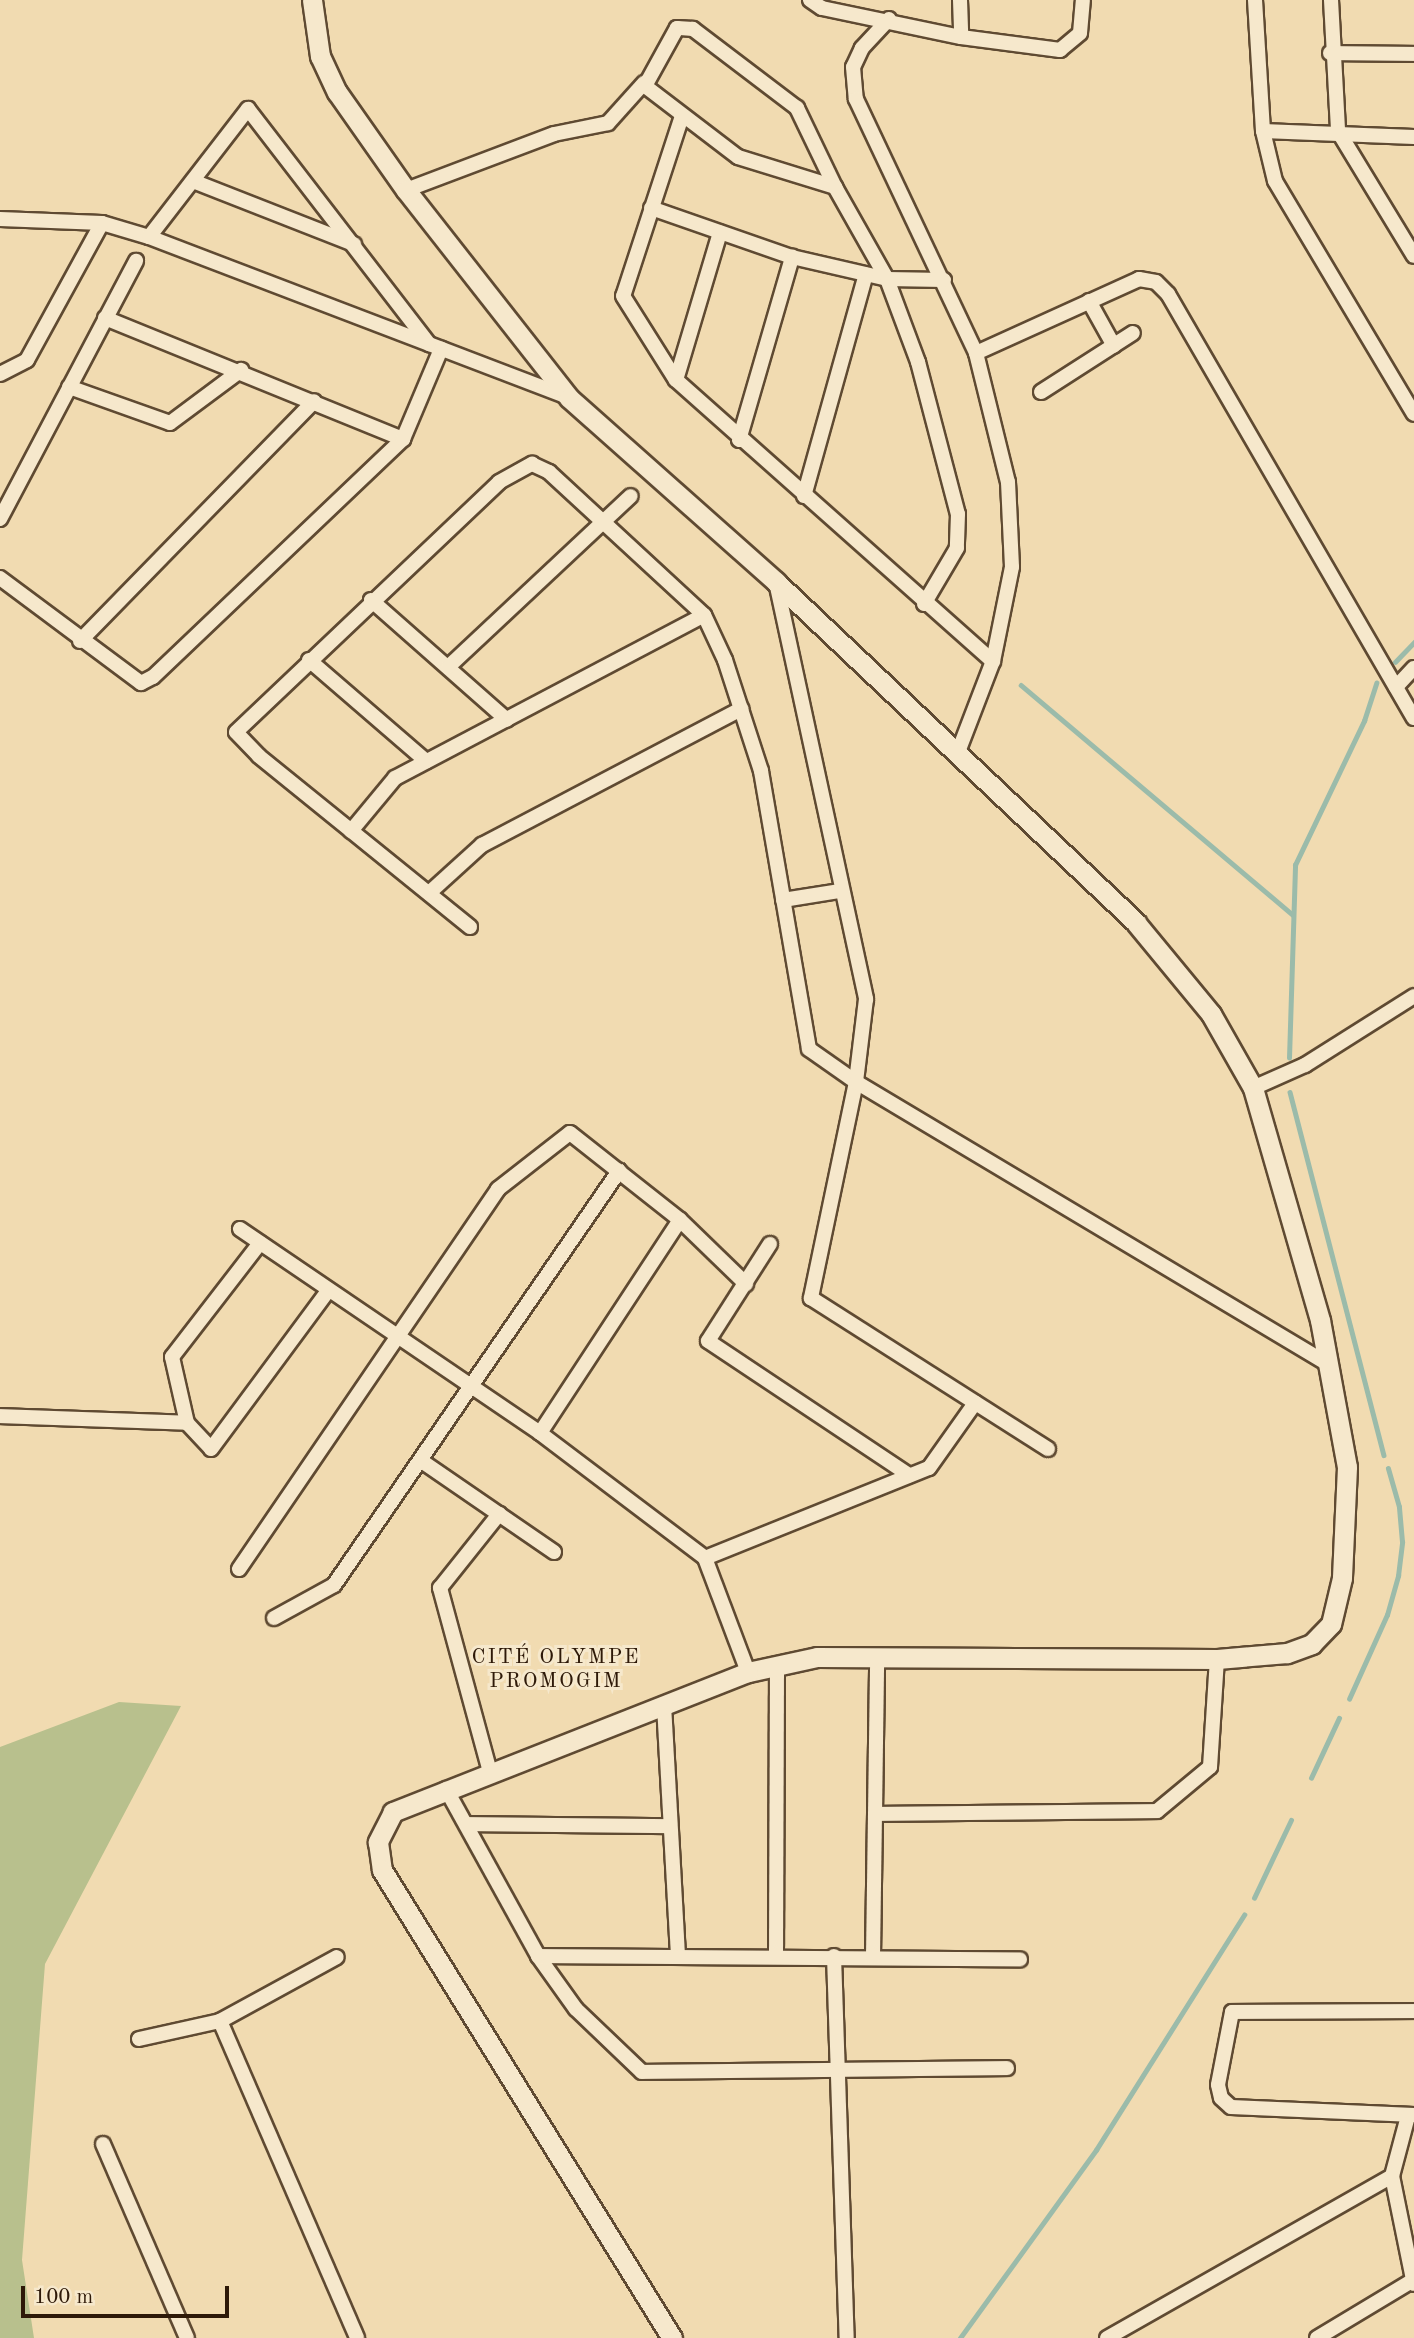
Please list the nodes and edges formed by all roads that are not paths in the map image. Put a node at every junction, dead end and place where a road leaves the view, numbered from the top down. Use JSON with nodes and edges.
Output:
{"nodes":[{"id":1,"x":312,"y":0,"type":"edge"},
{"id":2,"x":810,"y":0,"type":"edge"},
{"id":3,"x":960,"y":0,"type":"edge"},
{"id":4,"x":1083,"y":0,"type":"edge"},
{"id":5,"x":1255,"y":0,"type":"edge"},
{"id":6,"x":1331,"y":0,"type":"edge"},
{"id":7,"x":889,"y":19,"type":"junction"},
{"id":8,"x":961,"y":37,"type":"junction"},
{"id":9,"x":1330,"y":53,"type":"junction"},
{"id":10,"x":1414,"y":54,"type":"edge"},
{"id":11,"x":644,"y":83,"type":"junction"},
{"id":12,"x":682,"y":117,"type":"junction"},
{"id":13,"x":1263,"y":131,"type":"junction"},
{"id":14,"x":1338,"y":131,"type":"junction"},
{"id":15,"x":1414,"y":137,"type":"edge"},
{"id":16,"x":193,"y":181,"type":"junction"},
{"id":17,"x":835,"y":187,"type":"junction"},
{"id":18,"x":406,"y":190,"type":"junction"},
{"id":19,"x":651,"y":208,"type":"junction"},
{"id":20,"x":0,"y":219,"type":"edge"},
{"id":21,"x":102,"y":223,"type":"junction"},
{"id":22,"x":720,"y":232,"type":"junction"},
{"id":23,"x":149,"y":237,"type":"junction"},
{"id":24,"x":355,"y":244,"type":"junction"},
{"id":25,"x":1414,"y":256,"type":"edge"},
{"id":26,"x":792,"y":257,"type":"junction"},
{"id":27,"x":136,"y":261,"type":"dead end"},
{"id":28,"x":866,"y":274,"type":"junction"},
{"id":29,"x":887,"y":279,"type":"junction"},
{"id":30,"x":944,"y":280,"type":"junction"},
{"id":31,"x":1089,"y":302,"type":"junction"},
{"id":32,"x":105,"y":318,"type":"junction"},
{"id":33,"x":1133,"y":333,"type":"dead end"},
{"id":34,"x":435,"y":346,"type":"junction"},
{"id":35,"x":1114,"y":346,"type":"junction"},
{"id":36,"x":976,"y":353,"type":"junction"},
{"id":37,"x":241,"y":370,"type":"junction"},
{"id":38,"x":0,"y":373,"type":"edge"},
{"id":39,"x":676,"y":380,"type":"junction"},
{"id":40,"x":69,"y":387,"type":"junction"},
{"id":41,"x":1041,"y":392,"type":"dead end"},
{"id":42,"x":569,"y":398,"type":"junction"},
{"id":43,"x":314,"y":401,"type":"junction"},
{"id":44,"x":1414,"y":414,"type":"edge"},
{"id":45,"x":403,"y":439,"type":"junction"},
{"id":46,"x":739,"y":440,"type":"junction"},
{"id":47,"x":631,"y":496,"type":"dead end"},
{"id":48,"x":803,"y":496,"type":"junction"},
{"id":49,"x":0,"y":519,"type":"edge"},
{"id":50,"x":603,"y":522,"type":"junction"},
{"id":51,"x":0,"y":578,"type":"edge"},
{"id":52,"x":776,"y":582,"type":"junction"},
{"id":53,"x":371,"y":600,"type":"junction"},
{"id":54,"x":924,"y":604,"type":"junction"},
{"id":55,"x":704,"y":615,"type":"junction"},
{"id":56,"x":80,"y":641,"type":"junction"},
{"id":57,"x":309,"y":660,"type":"junction"},
{"id":58,"x":993,"y":661,"type":"junction"},
{"id":59,"x":448,"y":667,"type":"junction"},
{"id":60,"x":1414,"y":668,"type":"edge"},
{"id":61,"x":1396,"y":687,"type":"junction"},
{"id":62,"x":741,"y":709,"type":"junction"},
{"id":63,"x":1414,"y":718,"type":"edge"},
{"id":64,"x":507,"y":720,"type":"junction"},
{"id":65,"x":958,"y":752,"type":"junction"},
{"id":66,"x":426,"y":761,"type":"junction"},
{"id":67,"x":351,"y":831,"type":"junction"},
{"id":68,"x":840,"y":891,"type":"junction"},
{"id":69,"x":429,"y":893,"type":"junction"},
{"id":70,"x":783,"y":900,"type":"junction"},
{"id":71,"x":470,"y":928,"type":"dead end"},
{"id":72,"x":1414,"y":996,"type":"edge"},
{"id":73,"x":856,"y":1083,"type":"junction"},
{"id":74,"x":1253,"y":1088,"type":"junction"},
{"id":75,"x":619,"y":1171,"type":"junction"},
{"id":76,"x":680,"y":1220,"type":"junction"},
{"id":77,"x":240,"y":1229,"type":"dead end"},
{"id":78,"x":260,"y":1243,"type":"junction"},
{"id":79,"x":770,"y":1244,"type":"dead end"},
{"id":80,"x":746,"y":1284,"type":"junction"},
{"id":81,"x":328,"y":1291,"type":"junction"},
{"id":82,"x":397,"y":1337,"type":"junction"},
{"id":83,"x":1328,"y":1364,"type":"junction"},
{"id":84,"x":470,"y":1385,"type":"junction"},
{"id":85,"x":975,"y":1403,"type":"junction"},
{"id":86,"x":0,"y":1416,"type":"edge"},
{"id":87,"x":187,"y":1423,"type":"junction"},
{"id":88,"x":540,"y":1433,"type":"junction"},
{"id":89,"x":1048,"y":1450,"type":"dead end"},
{"id":90,"x":423,"y":1462,"type":"junction"},
{"id":91,"x":909,"y":1475,"type":"junction"},
{"id":92,"x":499,"y":1514,"type":"junction"},
{"id":93,"x":554,"y":1552,"type":"dead end"},
{"id":94,"x":705,"y":1558,"type":"junction"},
{"id":95,"x":239,"y":1569,"type":"dead end"},
{"id":96,"x":274,"y":1618,"type":"dead end"},
{"id":97,"x":877,"y":1657,"type":"junction"},
{"id":98,"x":1217,"y":1659,"type":"junction"},
{"id":99,"x":777,"y":1666,"type":"junction"},
{"id":100,"x":748,"y":1672,"type":"junction"},
{"id":101,"x":664,"y":1705,"type":"junction"},
{"id":102,"x":490,"y":1772,"type":"junction"},
{"id":103,"x":446,"y":1789,"type":"junction"},
{"id":104,"x":877,"y":1814,"type":"junction"},
{"id":105,"x":467,"y":1824,"type":"junction"},
{"id":106,"x":669,"y":1826,"type":"junction"},
{"id":107,"x":538,"y":1956,"type":"junction"},
{"id":108,"x":678,"y":1956,"type":"junction"},
{"id":109,"x":776,"y":1956,"type":"junction"},
{"id":110,"x":834,"y":1956,"type":"junction"},
{"id":111,"x":337,"y":1957,"type":"dead end"},
{"id":112,"x":873,"y":1957,"type":"junction"},
{"id":113,"x":1020,"y":1958,"type":"dead end"},
{"id":114,"x":1414,"y":2011,"type":"edge"},
{"id":115,"x":219,"y":2021,"type":"junction"},
{"id":116,"x":139,"y":2039,"type":"dead end"},
{"id":117,"x":839,"y":2067,"type":"junction"},
{"id":118,"x":1007,"y":2068,"type":"dead end"},
{"id":119,"x":1411,"y":2116,"type":"edge"},
{"id":120,"x":103,"y":2144,"type":"dead end"},
{"id":121,"x":1392,"y":2176,"type":"junction"},
{"id":122,"x":1413,"y":2282,"type":"edge"},
{"id":123,"x":187,"y":2338,"type":"edge"},
{"id":124,"x":357,"y":2338,"type":"edge"},
{"id":125,"x":672,"y":2338,"type":"edge"},
{"id":126,"x":846,"y":2338,"type":"edge"},
{"id":127,"x":1107,"y":2338,"type":"edge"},
{"id":128,"x":1317,"y":2338,"type":"edge"}],
"edges":[{"from":1,"to":18,"type":"street"},
{"from":2,"to":7,"type":"street"},
{"from":3,"to":8,"type":"street"},
{"from":4,"to":8,"type":"street"},
{"from":5,"to":13,"type":"street"},
{"from":6,"to":9,"type":"street"},
{"from":7,"to":8,"type":"street"},
{"from":7,"to":30,"type":"street"},
{"from":9,"to":10,"type":"street"},
{"from":9,"to":14,"type":"street"},
{"from":11,"to":12,"type":"street"},
{"from":11,"to":17,"type":"street"},
{"from":11,"to":18,"type":"street"},
{"from":12,"to":17,"type":"street"},
{"from":12,"to":19,"type":"street"},
{"from":13,"to":14,"type":"street"},
{"from":13,"to":44,"type":"street"},
{"from":14,"to":15,"type":"street"},
{"from":14,"to":25,"type":"street"},
{"from":16,"to":23,"type":"street"},
{"from":16,"to":24,"type":"street"},
{"from":16,"to":24,"type":"street"},
{"from":17,"to":29,"type":"street"},
{"from":18,"to":42,"type":"street"},
{"from":19,"to":22,"type":"street"},
{"from":19,"to":39,"type":"street"},
{"from":20,"to":21,"type":"street"},
{"from":21,"to":23,"type":"street"},
{"from":21,"to":38,"type":"street"},
{"from":22,"to":26,"type":"street"},
{"from":22,"to":39,"type":"street"},
{"from":23,"to":34,"type":"street"},
{"from":24,"to":34,"type":"street"},
{"from":26,"to":28,"type":"street"},
{"from":26,"to":46,"type":"street"},
{"from":27,"to":32,"type":"street"},
{"from":28,"to":29,"type":"street"},
{"from":28,"to":48,"type":"street"},
{"from":29,"to":30,"type":"street"},
{"from":29,"to":54,"type":"street"},
{"from":30,"to":36,"type":"street"},
{"from":31,"to":35,"type":"street"},
{"from":31,"to":36,"type":"street"},
{"from":31,"to":61,"type":"street"},
{"from":32,"to":37,"type":"street"},
{"from":32,"to":40,"type":"street"},
{"from":33,"to":35,"type":"street"},
{"from":34,"to":42,"type":"street"},
{"from":34,"to":45,"type":"street"},
{"from":35,"to":41,"type":"street"},
{"from":36,"to":58,"type":"street"},
{"from":37,"to":40,"type":"street"},
{"from":37,"to":43,"type":"street"},
{"from":39,"to":46,"type":"street"},
{"from":40,"to":49,"type":"street"},
{"from":42,"to":52,"type":"street"},
{"from":43,"to":45,"type":"street"},
{"from":43,"to":56,"type":"street"},
{"from":45,"to":56,"type":"street"},
{"from":46,"to":48,"type":"street"},
{"from":47,"to":50,"type":"street"},
{"from":48,"to":54,"type":"street"},
{"from":50,"to":53,"type":"street"},
{"from":50,"to":55,"type":"street"},
{"from":50,"to":59,"type":"street"},
{"from":51,"to":56,"type":"street"},
{"from":52,"to":65,"type":"street"},
{"from":52,"to":68,"type":"street"},
{"from":53,"to":57,"type":"street"},
{"from":53,"to":59,"type":"street"},
{"from":54,"to":58,"type":"street"},
{"from":55,"to":62,"type":"street"},
{"from":55,"to":64,"type":"street"},
{"from":57,"to":66,"type":"street"},
{"from":57,"to":67,"type":"street"},
{"from":58,"to":65,"type":"street"},
{"from":59,"to":64,"type":"street"},
{"from":60,"to":61,"type":"street"},
{"from":61,"to":63,"type":"street"},
{"from":62,"to":69,"type":"street"},
{"from":62,"to":70,"type":"street"},
{"from":64,"to":66,"type":"street"},
{"from":65,"to":74,"type":"street"},
{"from":66,"to":67,"type":"street"},
{"from":67,"to":69,"type":"street"},
{"from":68,"to":70,"type":"street"},
{"from":68,"to":73,"type":"street"},
{"from":69,"to":71,"type":"street"},
{"from":70,"to":73,"type":"street"},
{"from":72,"to":74,"type":"street"},
{"from":73,"to":83,"type":"street"},
{"from":73,"to":85,"type":"street"},
{"from":74,"to":83,"type":"street"},
{"from":75,"to":76,"type":"street"},
{"from":75,"to":82,"type":"street"},
{"from":75,"to":84,"type":"street"},
{"from":76,"to":80,"type":"street"},
{"from":76,"to":88,"type":"street"},
{"from":77,"to":78,"type":"street"},
{"from":78,"to":81,"type":"street"},
{"from":78,"to":87,"type":"street"},
{"from":79,"to":80,"type":"street"},
{"from":80,"to":91,"type":"street"},
{"from":81,"to":82,"type":"street"},
{"from":81,"to":87,"type":"street"},
{"from":82,"to":84,"type":"street"},
{"from":82,"to":95,"type":"street"},
{"from":83,"to":98,"type":"street"},
{"from":84,"to":88,"type":"street"},
{"from":84,"to":90,"type":"street"},
{"from":85,"to":89,"type":"street"},
{"from":85,"to":91,"type":"street"},
{"from":86,"to":87,"type":"street"},
{"from":88,"to":94,"type":"street"},
{"from":90,"to":92,"type":"street"},
{"from":90,"to":96,"type":"street"},
{"from":91,"to":94,"type":"street"},
{"from":92,"to":93,"type":"street"},
{"from":92,"to":102,"type":"street"},
{"from":94,"to":100,"type":"street"},
{"from":97,"to":98,"type":"street"},
{"from":97,"to":99,"type":"street"},
{"from":97,"to":104,"type":"street"},
{"from":98,"to":104,"type":"street"},
{"from":99,"to":100,"type":"street"},
{"from":99,"to":109,"type":"street"},
{"from":100,"to":101,"type":"street"},
{"from":101,"to":102,"type":"street"},
{"from":101,"to":106,"type":"street"},
{"from":102,"to":103,"type":"street"},
{"from":103,"to":105,"type":"street"},
{"from":103,"to":125,"type":"street"},
{"from":104,"to":112,"type":"street"},
{"from":105,"to":106,"type":"street"},
{"from":105,"to":107,"type":"street"},
{"from":106,"to":108,"type":"street"},
{"from":107,"to":108,"type":"street"},
{"from":107,"to":117,"type":"street"},
{"from":108,"to":109,"type":"street"},
{"from":109,"to":110,"type":"street"},
{"from":110,"to":112,"type":"street"},
{"from":110,"to":117,"type":"street"},
{"from":111,"to":115,"type":"street"},
{"from":112,"to":113,"type":"street"},
{"from":114,"to":119,"type":"street"},
{"from":115,"to":116,"type":"street"},
{"from":115,"to":124,"type":"street"},
{"from":117,"to":118,"type":"street"},
{"from":117,"to":126,"type":"street"},
{"from":119,"to":121,"type":"street"},
{"from":120,"to":123,"type":"street"},
{"from":121,"to":122,"type":"street"},
{"from":121,"to":127,"type":"street"},
{"from":122,"to":128,"type":"street"}]}
